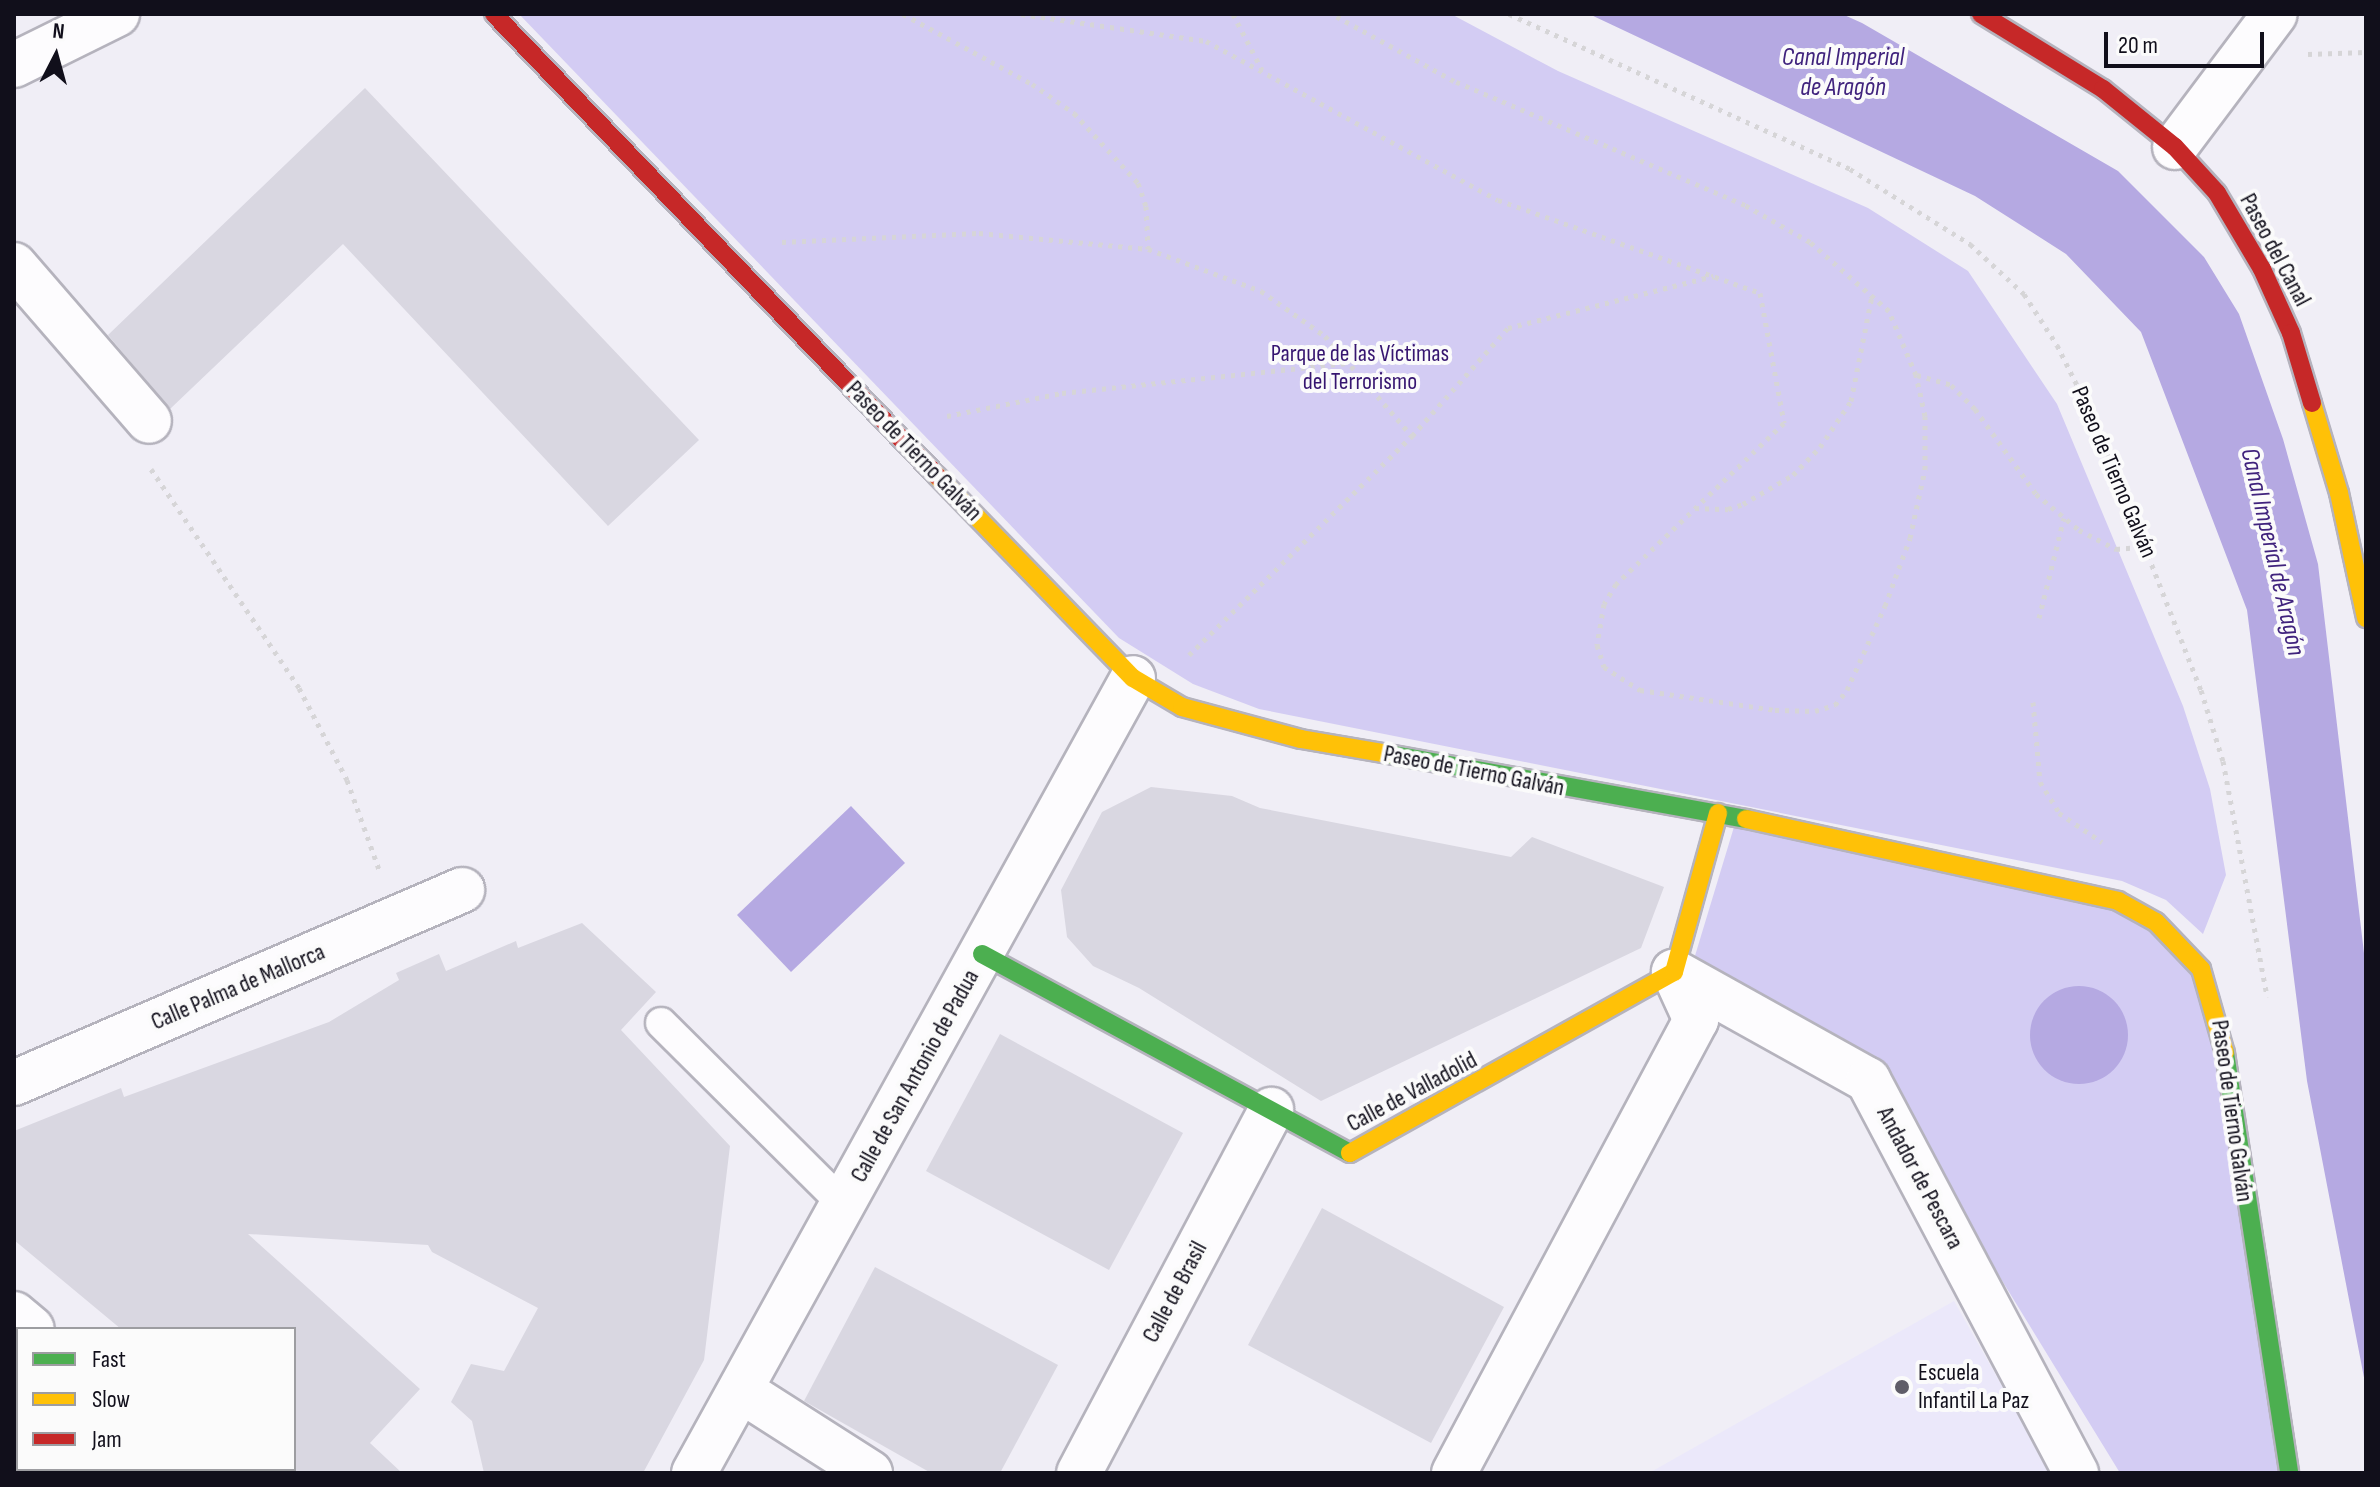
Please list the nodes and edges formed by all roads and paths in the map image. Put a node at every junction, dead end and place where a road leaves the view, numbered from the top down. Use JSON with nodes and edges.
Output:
{"nodes":[{"id":1,"x":117,"y":14,"type":"edge"},
{"id":2,"x":494,"y":14,"type":"edge"},
{"id":3,"x":903,"y":14,"type":"edge"},
{"id":4,"x":1021,"y":14,"type":"edge"},
{"id":5,"x":1233,"y":14,"type":"edge"},
{"id":6,"x":1332,"y":14,"type":"edge"},
{"id":7,"x":1509,"y":14,"type":"edge"},
{"id":8,"x":1981,"y":14,"type":"edge"},
{"id":9,"x":2275,"y":14,"type":"edge"},
{"id":10,"x":14,"y":65,"type":"edge"},
{"id":11,"x":1262,"y":71,"type":"junction"},
{"id":12,"x":2175,"y":147,"type":"junction"},
{"id":13,"x":773,"y":242,"type":"dead end"},
{"id":14,"x":1148,"y":249,"type":"junction"},
{"id":15,"x":14,"y":265,"type":"edge"},
{"id":16,"x":1715,"y":276,"type":"junction"},
{"id":17,"x":1873,"y":295,"type":"junction"},
{"id":18,"x":1349,"y":363,"type":"junction"},
{"id":19,"x":1916,"y":375,"type":"junction"},
{"id":20,"x":934,"y":418,"type":"dead end"},
{"id":21,"x":149,"y":421,"type":"dead end"},
{"id":22,"x":1412,"y":436,"type":"junction"},
{"id":23,"x":148,"y":465,"type":"dead end"},
{"id":24,"x":1695,"y":508,"type":"junction"},
{"id":25,"x":2064,"y":518,"type":"junction"},
{"id":26,"x":2148,"y":546,"type":"junction"},
{"id":27,"x":2039,"y":618,"type":"dead end"},
{"id":28,"x":2366,"y":618,"type":"edge"},
{"id":29,"x":1184,"y":659,"type":"dead end"},
{"id":30,"x":1133,"y":678,"type":"junction"},
{"id":31,"x":2033,"y":702,"type":"dead end"},
{"id":32,"x":1718,"y":813,"type":"junction"},
{"id":33,"x":2111,"y":847,"type":"dead end"},
{"id":34,"x":462,"y":890,"type":"dead end"},
{"id":35,"x":396,"y":918,"type":"junction"},
{"id":36,"x":982,"y":954,"type":"junction"},
{"id":37,"x":1674,"y":972,"type":"junction"},
{"id":38,"x":2268,"y":1008,"type":"dead end"},
{"id":39,"x":661,"y":1023,"type":"dead end"},
{"id":40,"x":14,"y":1083,"type":"edge"},
{"id":41,"x":1271,"y":1110,"type":"junction"},
{"id":42,"x":844,"y":1205,"type":"junction"},
{"id":43,"x":14,"y":1314,"type":"edge"},
{"id":44,"x":30,"y":1327,"type":"edge"},
{"id":45,"x":742,"y":1391,"type":"junction"},
{"id":46,"x":694,"y":1473,"type":"edge"},
{"id":47,"x":870,"y":1473,"type":"edge"},
{"id":48,"x":1079,"y":1473,"type":"edge"},
{"id":49,"x":1454,"y":1473,"type":"edge"},
{"id":50,"x":2076,"y":1473,"type":"edge"},
{"id":51,"x":2289,"y":1473,"type":"edge"}],
"edges":[{"from":1,"to":10,"type":"street"},
{"from":2,"to":30,"type":"street","name":"Paseo de Tierno Galván"},
{"from":3,"to":14,"type":"path"},
{"from":4,"to":11,"type":"path"},
{"from":5,"to":11,"type":"path"},
{"from":6,"to":17,"type":"path"},
{"from":7,"to":26,"type":"path","name":"Paseo de Tierno Galván"},
{"from":8,"to":12,"type":"street","name":"Paseo del Canal"},
{"from":9,"to":12,"type":"street"},
{"from":11,"to":16,"type":"path"},
{"from":12,"to":28,"type":"street","name":"Paseo del Canal"},
{"from":13,"to":14,"type":"path"},
{"from":14,"to":18,"type":"path"},
{"from":15,"to":21,"type":"street"},
{"from":16,"to":22,"type":"path"},
{"from":16,"to":24,"type":"path"},
{"from":17,"to":19,"type":"path"},
{"from":17,"to":24,"type":"path"},
{"from":18,"to":20,"type":"path"},
{"from":18,"to":22,"type":"path"},
{"from":19,"to":24,"type":"path"},
{"from":19,"to":25,"type":"path"},
{"from":22,"to":29,"type":"path"},
{"from":23,"to":35,"type":"path"},
{"from":25,"to":26,"type":"path"},
{"from":25,"to":27,"type":"path"},
{"from":26,"to":38,"type":"path","name":"Paseo de Tierno Galván"},
{"from":30,"to":32,"type":"street","name":"Paseo de Tierno Galván"},
{"from":30,"to":36,"type":"street","name":"Calle de San Antonio de Padua"},
{"from":31,"to":33,"type":"path"},
{"from":32,"to":37,"type":"street"},
{"from":32,"to":51,"type":"street","name":"Paseo de Tierno Galván"},
{"from":34,"to":35,"type":"street","name":"Calle Palma de Mallorca"},
{"from":35,"to":40,"type":"street","name":"Calle Palma de Mallorca"},
{"from":36,"to":41,"type":"street","name":"Calle de Valladolid"},
{"from":36,"to":42,"type":"street","name":"Calle de San Antonio de Padua"},
{"from":37,"to":41,"type":"street","name":"Calle de Valladolid"},
{"from":37,"to":49,"type":"street"},
{"from":37,"to":50,"type":"street","name":"Andador de Pescara"},
{"from":39,"to":42,"type":"lane"},
{"from":41,"to":48,"type":"street","name":"Calle de Brasil"},
{"from":42,"to":45,"type":"street","name":"Calle de San Antonio de Padua"},
{"from":43,"to":44,"type":"street"},
{"from":45,"to":46,"type":"street","name":"Calle de San Antonio de Padua"},
{"from":45,"to":47,"type":"street"}]}
